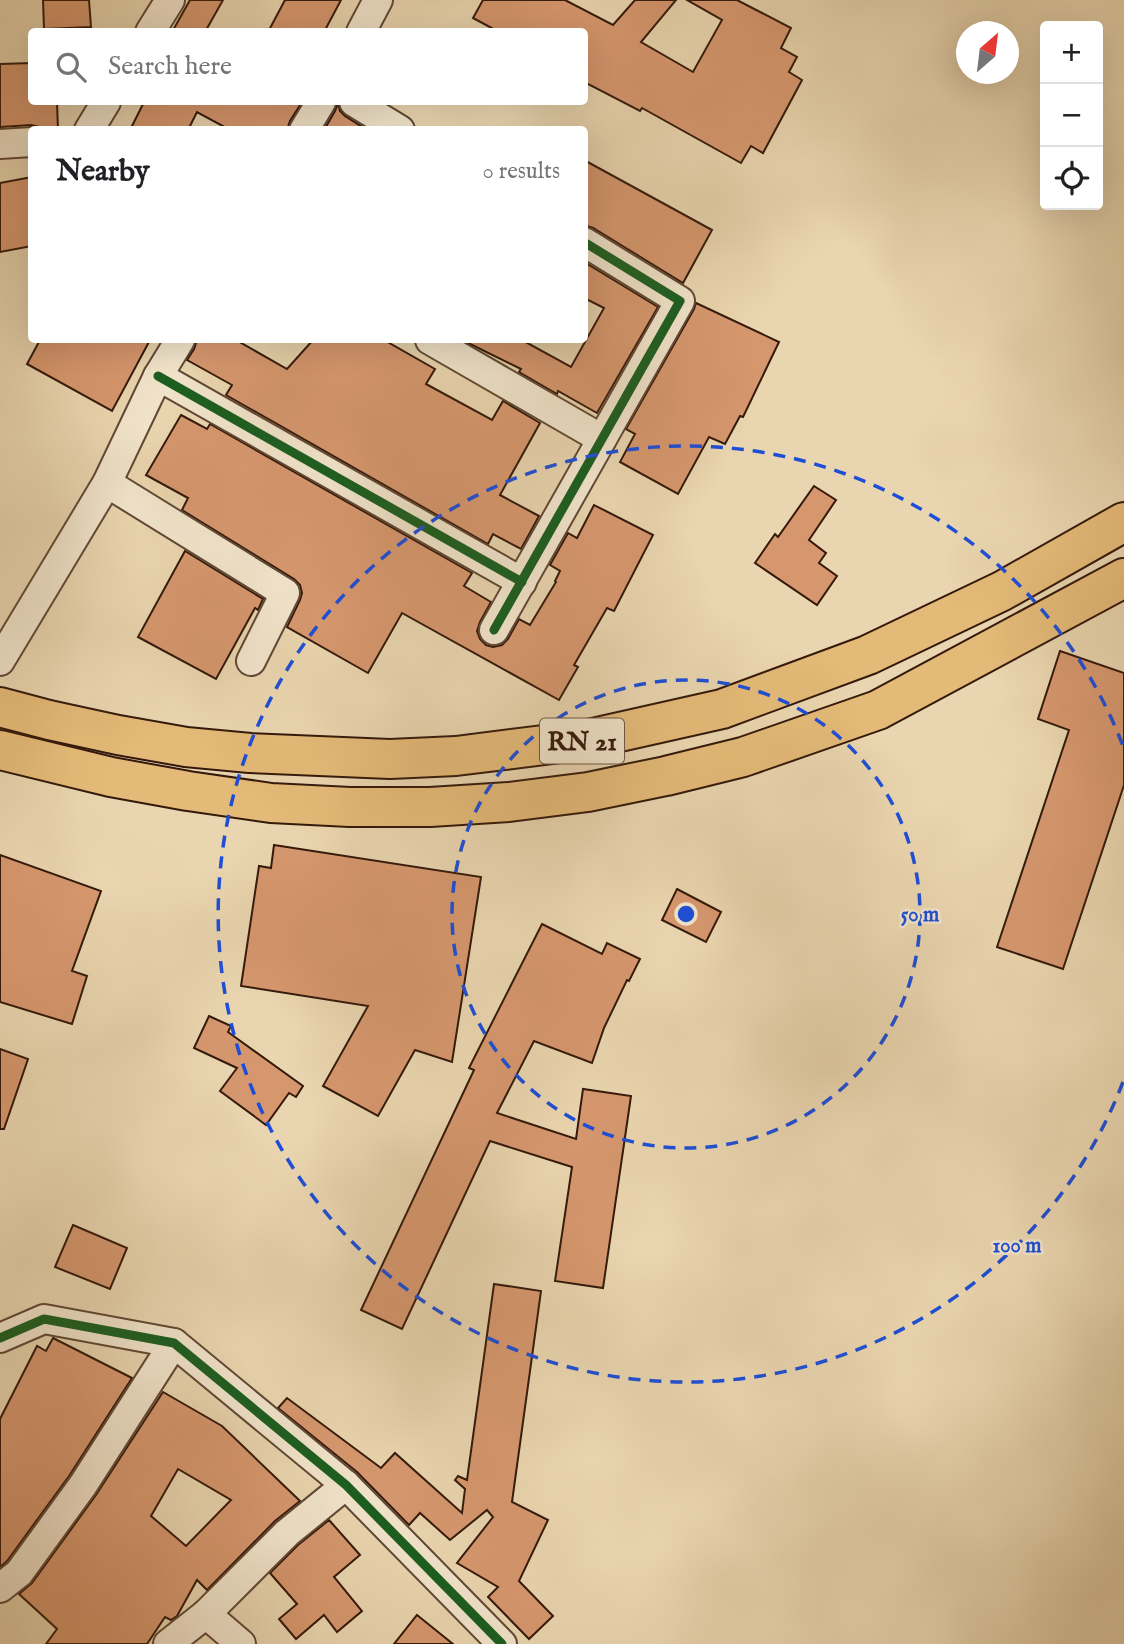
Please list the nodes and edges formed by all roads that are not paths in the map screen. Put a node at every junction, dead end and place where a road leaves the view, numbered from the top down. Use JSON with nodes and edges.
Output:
{"nodes":[{"id":1,"x":154,"y":0,"type":"edge"},
{"id":2,"x":170,"y":0,"type":"edge"},
{"id":3,"x":378,"y":0,"type":"edge"},
{"id":4,"x":151,"y":28,"type":"edge"},
{"id":5,"x":152,"y":28,"type":"edge"},
{"id":6,"x":362,"y":28,"type":"edge"},
{"id":7,"x":104,"y":105,"type":"edge"},
{"id":8,"x":319,"y":105,"type":"edge"},
{"id":9,"x":359,"y":105,"type":"edge"},
{"id":10,"x":91,"y":126,"type":"edge"},
{"id":11,"x":306,"y":126,"type":"edge"},
{"id":12,"x":393,"y":126,"type":"edge"},
{"id":13,"x":28,"y":142,"type":"edge"},
{"id":14,"x":0,"y":144,"type":"edge"},
{"id":15,"x":588,"y":244,"type":"edge"},
{"id":16,"x":178,"y":343,"type":"edge"},
{"id":17,"x":435,"y":343,"type":"edge"},
{"id":18,"x":158,"y":376,"type":"junction"},
{"id":19,"x":602,"y":439,"type":"junction"},
{"id":20,"x":107,"y":483,"type":"junction"},
{"id":21,"x":1124,"y":522,"type":"edge"},
{"id":22,"x":1124,"y":578,"type":"edge"},
{"id":23,"x":522,"y":582,"type":"junction"},
{"id":24,"x":494,"y":631,"type":"dead end"},
{"id":25,"x":0,"y":661,"type":"edge"},
{"id":26,"x":251,"y":661,"type":"dead end"},
{"id":27,"x":0,"y":707,"type":"edge"},
{"id":28,"x":0,"y":750,"type":"edge"},
{"id":29,"x":0,"y":1338,"type":"edge"},
{"id":30,"x":174,"y":1343,"type":"junction"},
{"id":31,"x":346,"y":1485,"type":"junction"},
{"id":32,"x":0,"y":1588,"type":"edge"},
{"id":33,"x":206,"y":1614,"type":"junction"},
{"id":34,"x":168,"y":1644,"type":"edge"},
{"id":35,"x":241,"y":1644,"type":"edge"},
{"id":36,"x":502,"y":1644,"type":"edge"}],
"edges":[{"from":1,"to":4,"type":"street"},
{"from":2,"to":5,"type":"street"},
{"from":3,"to":6,"type":"street"},
{"from":7,"to":10,"type":"street"},
{"from":8,"to":11,"type":"street"},
{"from":9,"to":12,"type":"street"},
{"from":13,"to":14,"type":"street"},
{"from":15,"to":19,"type":"street"},
{"from":16,"to":18,"type":"street"},
{"from":17,"to":19,"type":"street"},
{"from":18,"to":20,"type":"street"},
{"from":18,"to":23,"type":"street"},
{"from":19,"to":23,"type":"street"},
{"from":20,"to":25,"type":"street"},
{"from":20,"to":26,"type":"street"},
{"from":21,"to":27,"type":"main road","number":"RN 21"},
{"from":22,"to":28,"type":"main road","number":"RN 21"},
{"from":23,"to":24,"type":"street"},
{"from":29,"to":30,"type":"street"},
{"from":30,"to":31,"type":"street"},
{"from":30,"to":32,"type":"street"},
{"from":31,"to":33,"type":"street"},
{"from":31,"to":36,"type":"street"},
{"from":33,"to":34,"type":"street"},
{"from":33,"to":35,"type":"street"}]}
